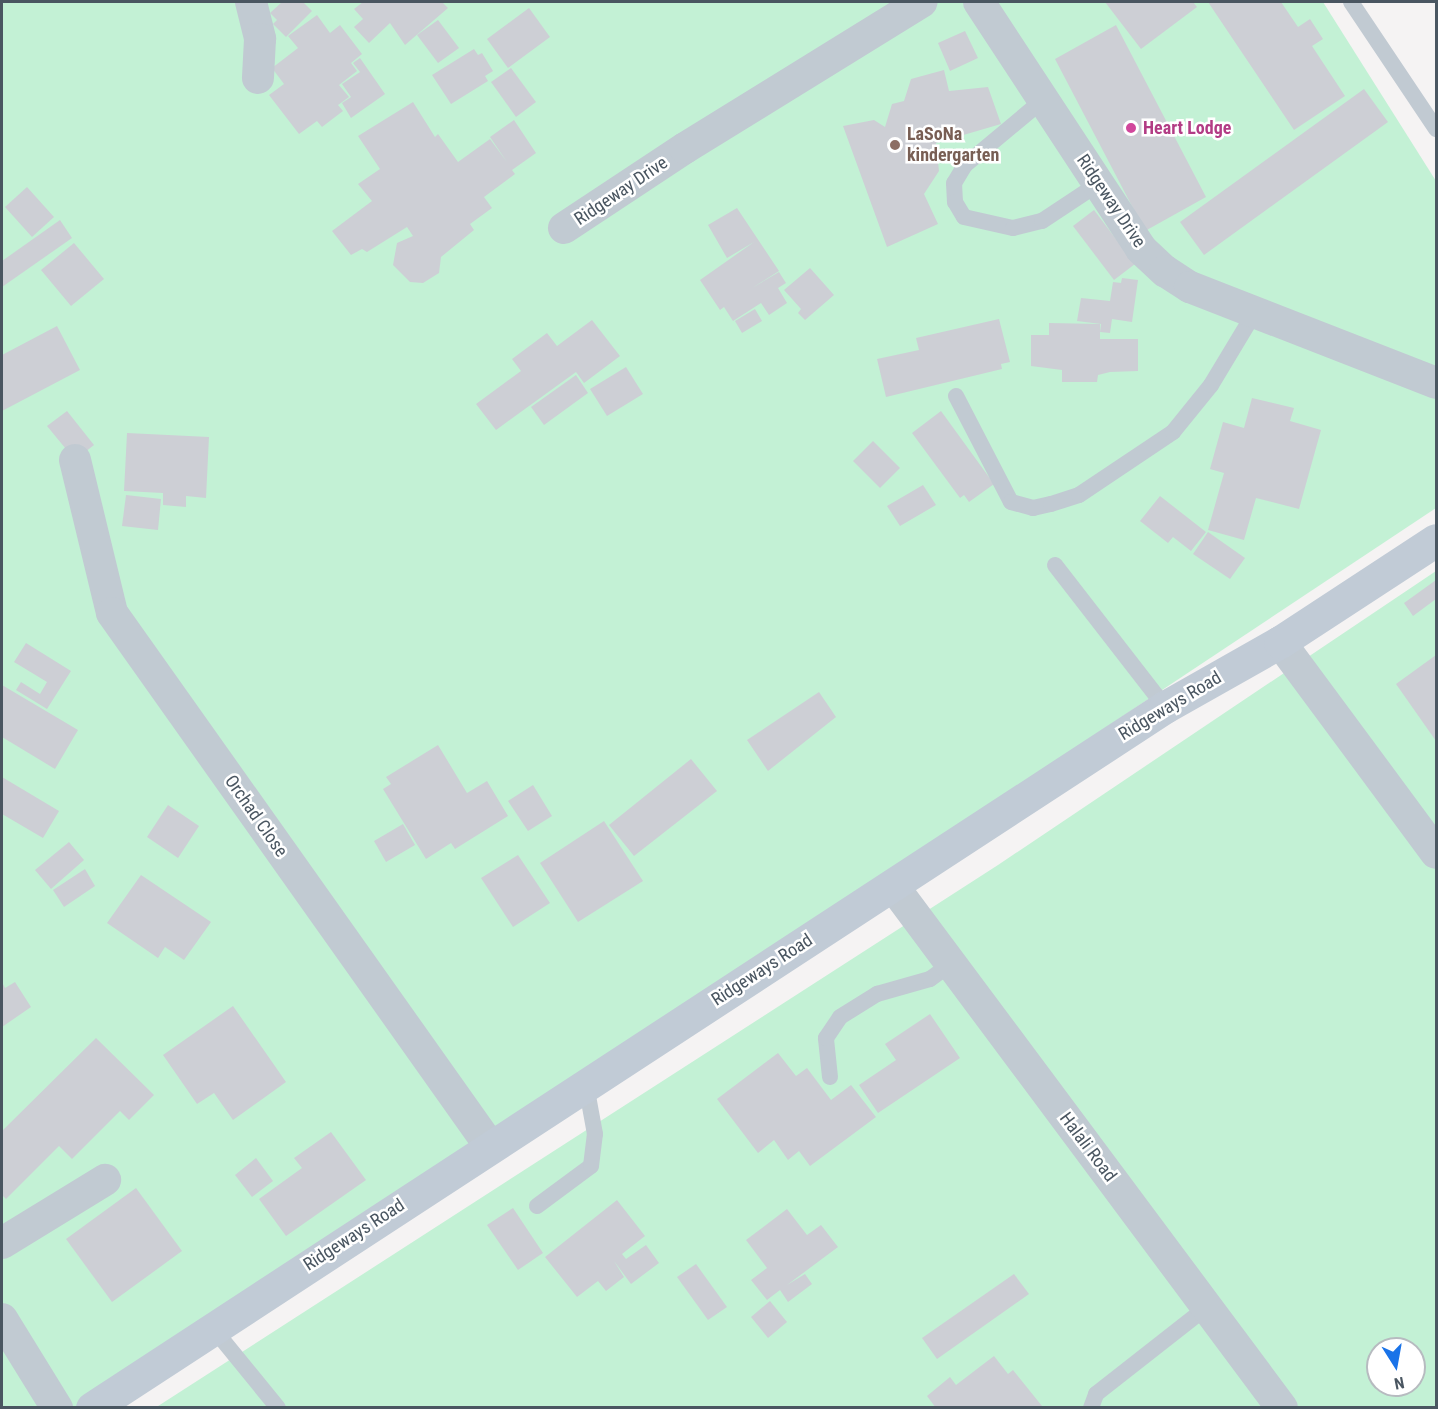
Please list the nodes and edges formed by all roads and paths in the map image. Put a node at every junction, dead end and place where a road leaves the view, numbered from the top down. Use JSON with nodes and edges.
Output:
{"nodes":[{"id":1,"x":251,"y":2,"type":"edge"},
{"id":2,"x":921,"y":2,"type":"edge"},
{"id":3,"x":979,"y":2,"type":"edge"},
{"id":4,"x":1351,"y":2,"type":"edge"},
{"id":5,"x":258,"y":78,"type":"dead end"},
{"id":6,"x":1043,"y":100,"type":"junction"},
{"id":7,"x":1437,"y":129,"type":"edge"},
{"id":8,"x":1098,"y":184,"type":"junction"},
{"id":9,"x":564,"y":228,"type":"dead end"},
{"id":10,"x":1255,"y":312,"type":"junction"},
{"id":11,"x":1437,"y":383,"type":"edge"},
{"id":12,"x":956,"y":396,"type":"dead end"},
{"id":13,"x":75,"y":460,"type":"dead end"},
{"id":14,"x":1437,"y":540,"type":"edge"},
{"id":15,"x":1055,"y":565,"type":"dead end"},
{"id":16,"x":1280,"y":642,"type":"junction"},
{"id":17,"x":1165,"y":707,"type":"junction"},
{"id":18,"x":1437,"y":853,"type":"edge"},
{"id":19,"x":893,"y":886,"type":"junction"},
{"id":20,"x":951,"y":964,"type":"junction"},
{"id":21,"x":830,"y":1077,"type":"dead end"},
{"id":22,"x":586,"y":1084,"type":"junction"},
{"id":23,"x":490,"y":1146,"type":"junction"},
{"id":24,"x":105,"y":1180,"type":"dead end"},
{"id":25,"x":537,"y":1206,"type":"dead end"},
{"id":26,"x":2,"y":1243,"type":"edge"},
{"id":27,"x":1207,"y":1307,"type":"junction"},
{"id":28,"x":2,"y":1319,"type":"edge"},
{"id":29,"x":212,"y":1327,"type":"junction"},
{"id":30,"x":57,"y":1407,"type":"edge"},
{"id":31,"x":92,"y":1407,"type":"edge"},
{"id":32,"x":278,"y":1407,"type":"edge"},
{"id":33,"x":1091,"y":1407,"type":"edge"},
{"id":34,"x":1282,"y":1407,"type":"edge"}],
"edges":[{"from":1,"to":5,"type":"street"},
{"from":2,"to":9,"type":"street","name":"Ridgeway Drive"},
{"from":3,"to":6,"type":"street","name":"Ridgeway Drive"},
{"from":4,"to":7,"type":"lane"},
{"from":6,"to":8,"type":"street","name":"Ridgeway Drive"},
{"from":6,"to":8,"type":"lane"},
{"from":8,"to":10,"type":"street","name":"Ridgeway Drive"},
{"from":10,"to":11,"type":"street","name":"Ridgeway Drive"},
{"from":10,"to":12,"type":"lane"},
{"from":13,"to":23,"type":"street","name":"Orchad Close"},
{"from":14,"to":16,"type":"street","name":"Ridgeways Road"},
{"from":15,"to":17,"type":"lane"},
{"from":16,"to":17,"type":"street","name":"Ridgeways Road"},
{"from":16,"to":18,"type":"street"},
{"from":17,"to":19,"type":"street","name":"Ridgeways Road"},
{"from":19,"to":20,"type":"street","name":"Halali Road"},
{"from":19,"to":22,"type":"street","name":"Ridgeways Road"},
{"from":20,"to":21,"type":"lane"},
{"from":20,"to":27,"type":"street","name":"Halali Road"},
{"from":22,"to":23,"type":"street","name":"Ridgeways Road"},
{"from":22,"to":25,"type":"lane"},
{"from":23,"to":29,"type":"street","name":"Ridgeways Road"},
{"from":24,"to":26,"type":"street"},
{"from":27,"to":33,"type":"lane"},
{"from":27,"to":34,"type":"street","name":"Halali Road"},
{"from":28,"to":30,"type":"street"},
{"from":29,"to":31,"type":"street","name":"Ridgeways Road"},
{"from":29,"to":32,"type":"lane"}]}
